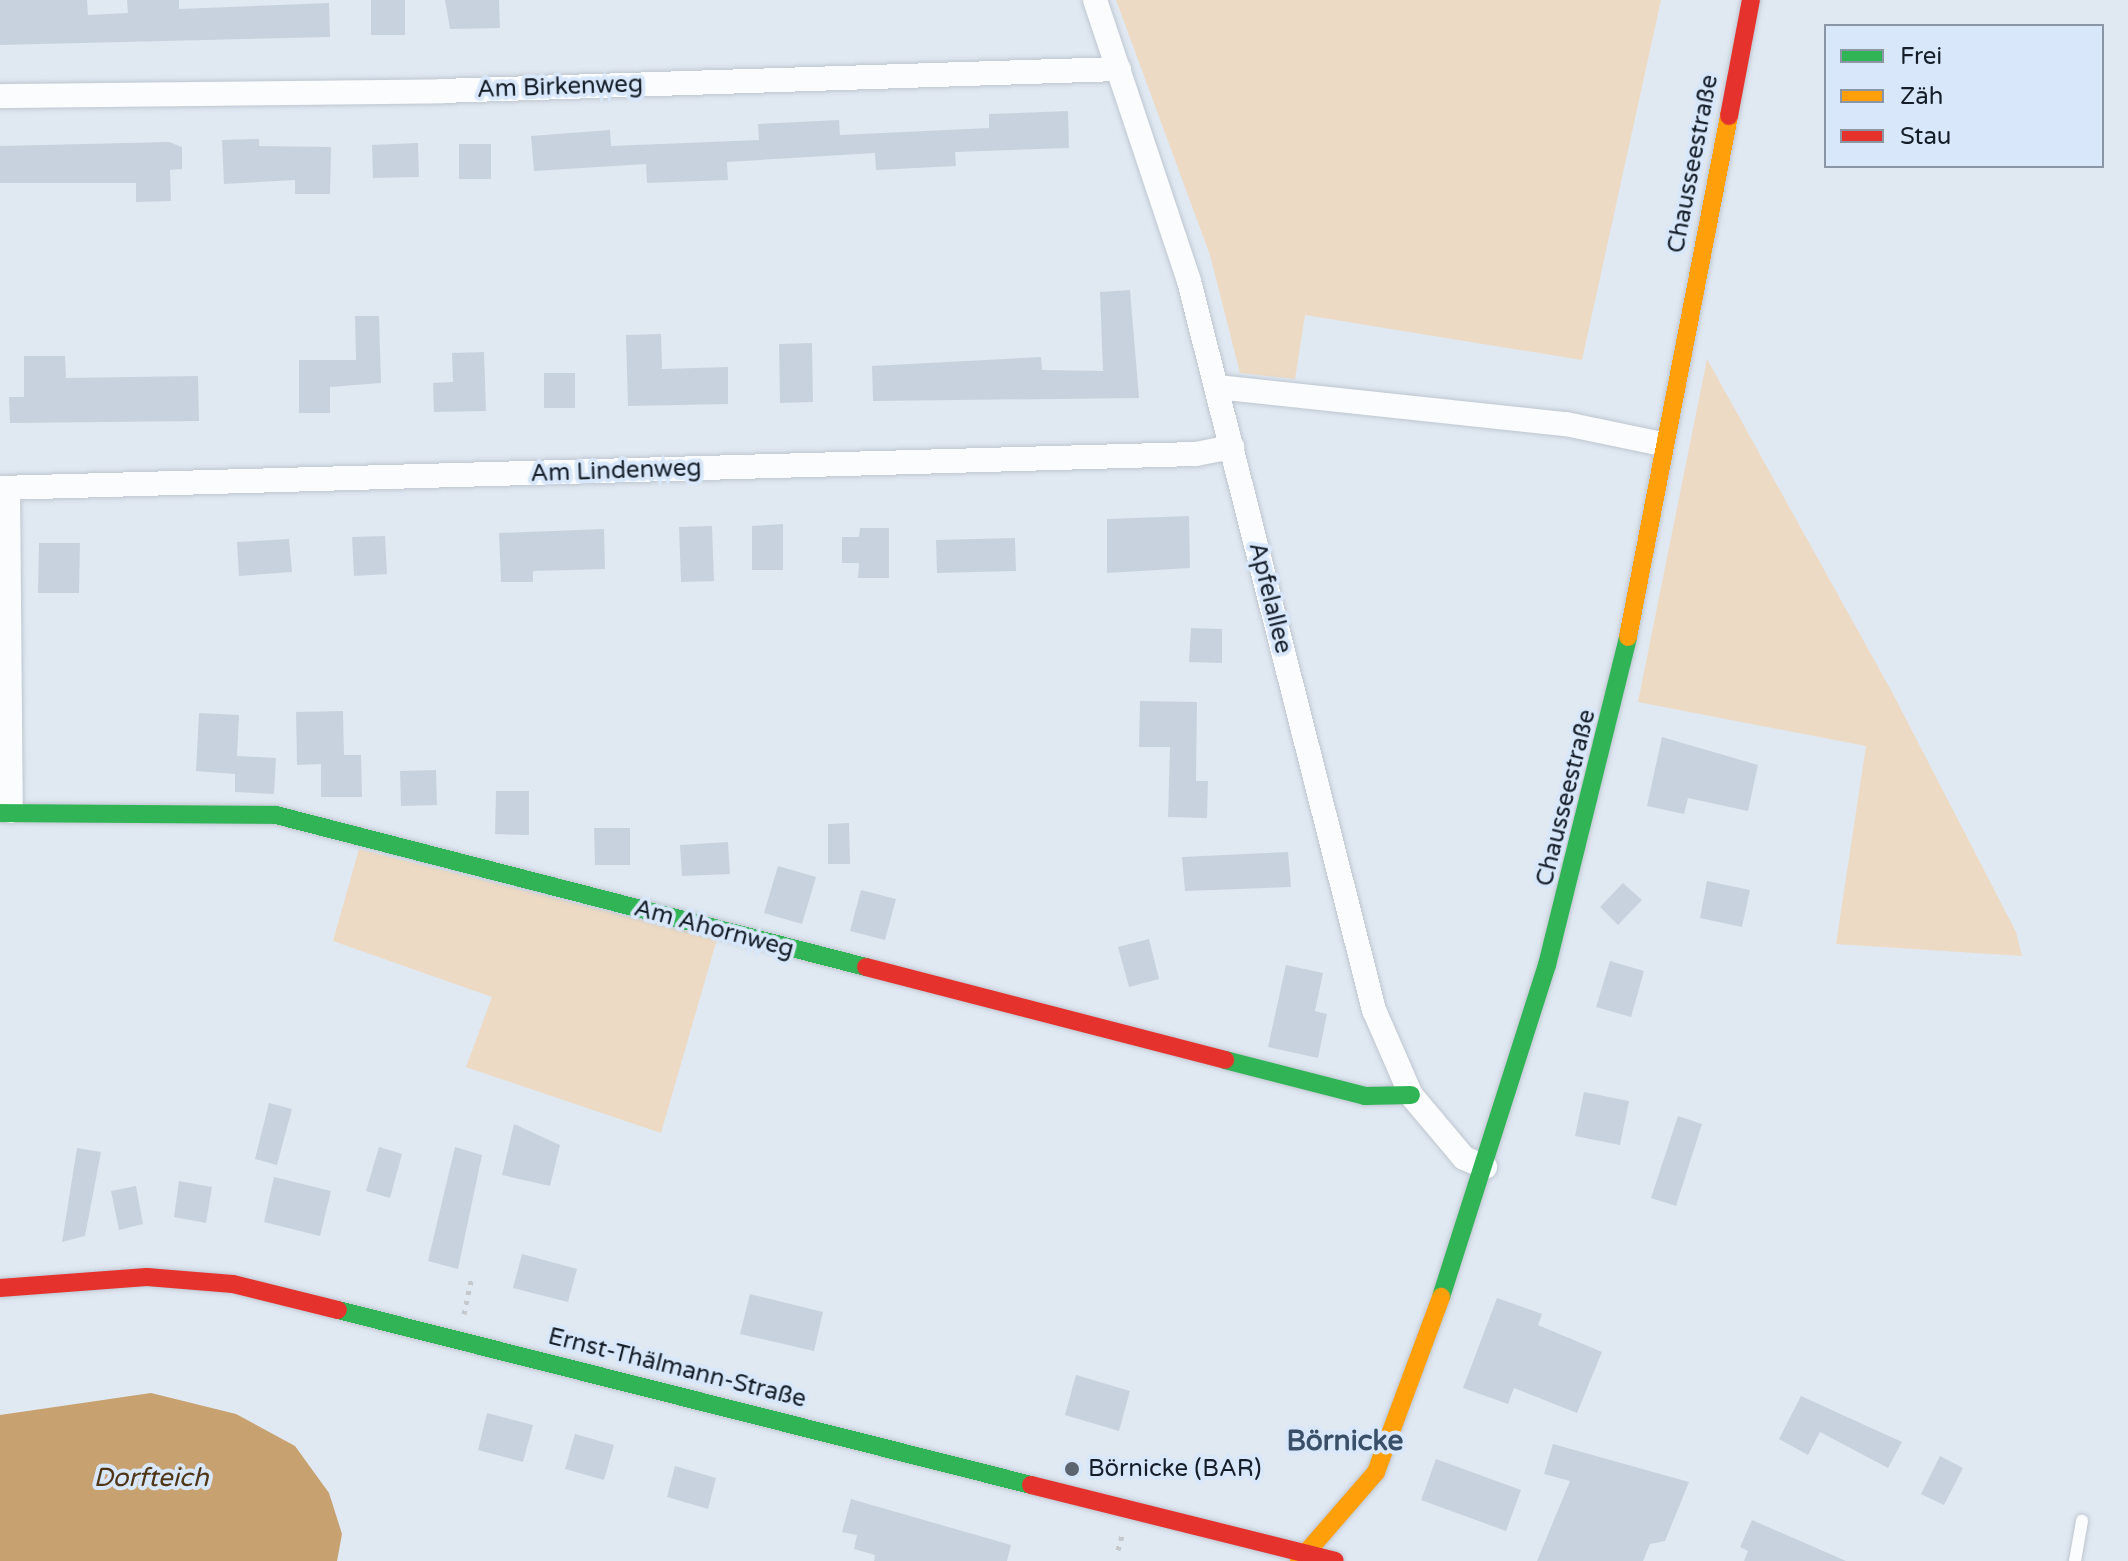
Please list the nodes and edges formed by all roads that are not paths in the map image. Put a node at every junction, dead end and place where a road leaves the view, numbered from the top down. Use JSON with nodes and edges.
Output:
{"nodes":[{"id":1,"x":1095,"y":0,"type":"edge"},
{"id":2,"x":1751,"y":0,"type":"edge"},
{"id":3,"x":1119,"y":69,"type":"junction"},
{"id":4,"x":0,"y":96,"type":"edge"},
{"id":5,"x":1217,"y":387,"type":"junction"},
{"id":6,"x":1662,"y":444,"type":"junction"},
{"id":7,"x":1232,"y":447,"type":"junction"},
{"id":8,"x":4,"y":488,"type":"edge"},
{"id":9,"x":6,"y":812,"type":"edge"},
{"id":10,"x":1411,"y":1095,"type":"junction"},
{"id":11,"x":1485,"y":1167,"type":"junction"},
{"id":12,"x":0,"y":1288,"type":"edge"},
{"id":13,"x":2082,"y":1521,"type":"dead end"},
{"id":14,"x":1302,"y":1558,"type":"edge"},
{"id":15,"x":1335,"y":1561,"type":"edge"},
{"id":16,"x":2075,"y":1561,"type":"edge"}],
"edges":[{"from":1,"to":3,"type":"street","name":"Apfelallee"},
{"from":2,"to":6,"type":"street","name":"Chausseestraße"},
{"from":3,"to":4,"type":"street","name":"Am Birkenweg"},
{"from":3,"to":5,"type":"street","name":"Apfelallee"},
{"from":5,"to":6,"type":"street"},
{"from":5,"to":7,"type":"street","name":"Apfelallee"},
{"from":6,"to":11,"type":"street","name":"Chausseestraße"},
{"from":7,"to":8,"type":"street","name":"Am Lindenweg"},
{"from":7,"to":10,"type":"street","name":"Apfelallee"},
{"from":8,"to":9,"type":"street","name":"Am Ahornweg"},
{"from":9,"to":10,"type":"street","name":"Am Ahornweg"},
{"from":10,"to":11,"type":"street","name":"Apfelallee"},
{"from":11,"to":14,"type":"street","name":"Chausseestraße"},
{"from":12,"to":14,"type":"street","name":"Ernst-Thälmann-Straße"},
{"from":13,"to":16,"type":"lane"},
{"from":14,"to":15,"type":"street","name":"Ernst-Thälmann-Straße"}]}
